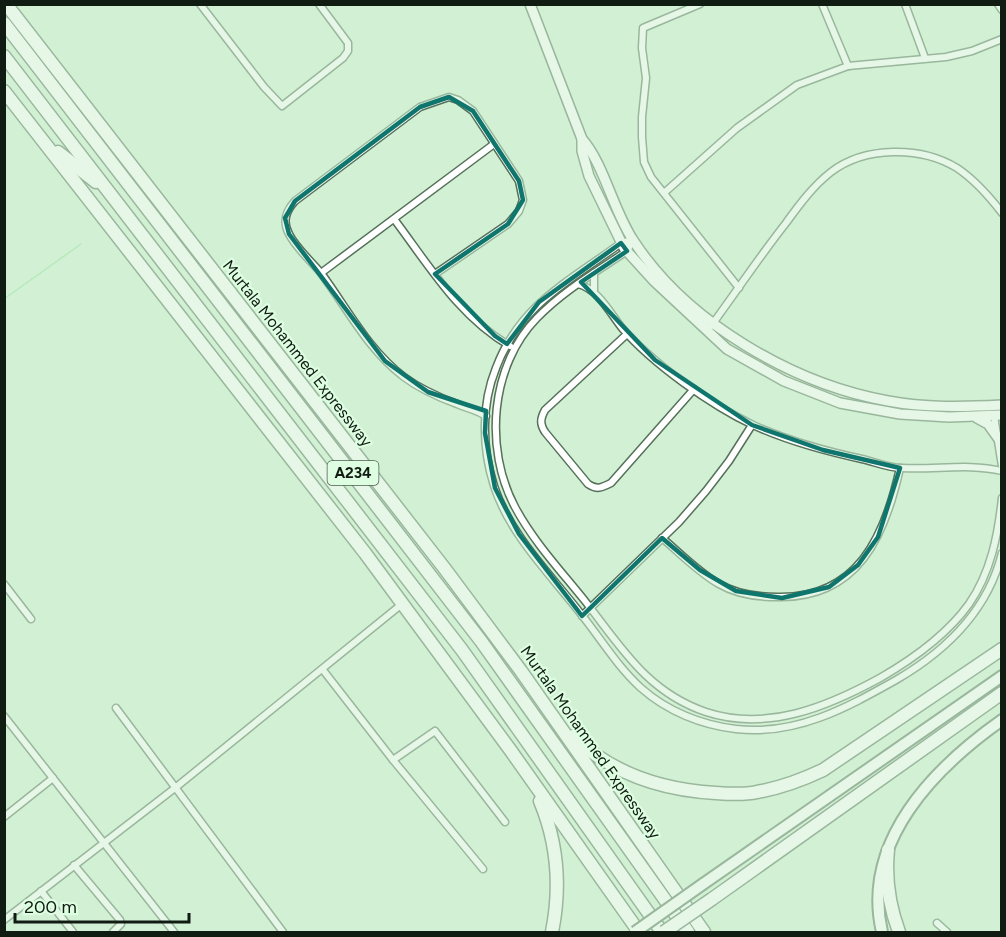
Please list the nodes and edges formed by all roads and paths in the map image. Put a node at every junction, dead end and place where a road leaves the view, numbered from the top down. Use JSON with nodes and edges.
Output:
{"nodes":[{"id":1,"x":6,"y":4,"type":"edge"},
{"id":2,"x":200,"y":4,"type":"edge"},
{"id":3,"x":319,"y":4,"type":"edge"},
{"id":4,"x":530,"y":4,"type":"edge"},
{"id":5,"x":700,"y":4,"type":"edge"},
{"id":6,"x":822,"y":4,"type":"edge"},
{"id":7,"x":905,"y":4,"type":"edge"},
{"id":8,"x":998,"y":4,"type":"edge"},
{"id":9,"x":1002,"y":10,"type":"edge"},
{"id":10,"x":4,"y":23,"type":"edge"},
{"id":11,"x":1002,"y":39,"type":"edge"},
{"id":12,"x":4,"y":57,"type":"edge"},
{"id":13,"x":925,"y":58,"type":"junction"},
{"id":14,"x":848,"y":66,"type":"junction"},
{"id":15,"x":4,"y":91,"type":"edge"},
{"id":16,"x":79,"y":118,"type":"junction"},
{"id":17,"x":582,"y":139,"type":"junction"},
{"id":18,"x":42,"y":140,"type":"junction"},
{"id":19,"x":494,"y":144,"type":"junction"},
{"id":20,"x":135,"y":169,"type":"junction"},
{"id":21,"x":110,"y":193,"type":"junction"},
{"id":22,"x":664,"y":193,"type":"junction"},
{"id":23,"x":1002,"y":213,"type":"edge"},
{"id":24,"x":394,"y":219,"type":"junction"},
{"id":25,"x":633,"y":240,"type":"junction"},
{"id":26,"x":624,"y":247,"type":"junction"},
{"id":27,"x":321,"y":273,"type":"junction"},
{"id":28,"x":594,"y":273,"type":"junction"},
{"id":29,"x":435,"y":274,"type":"junction"},
{"id":30,"x":578,"y":284,"type":"junction"},
{"id":31,"x":740,"y":288,"type":"junction"},
{"id":32,"x":594,"y":292,"type":"junction"},
{"id":33,"x":713,"y":323,"type":"junction"},
{"id":34,"x":707,"y":332,"type":"junction"},
{"id":35,"x":627,"y":333,"type":"junction"},
{"id":36,"x":508,"y":345,"type":"junction"},
{"id":37,"x":516,"y":348,"type":"junction"},
{"id":38,"x":693,"y":389,"type":"junction"},
{"id":39,"x":486,"y":405,"type":"junction"},
{"id":40,"x":475,"y":409,"type":"junction"},
{"id":41,"x":1000,"y":413,"type":"edge"},
{"id":42,"x":486,"y":416,"type":"junction"},
{"id":43,"x":974,"y":417,"type":"junction"},
{"id":44,"x":752,"y":425,"type":"junction"},
{"id":45,"x":998,"y":438,"type":"junction"},
{"id":46,"x":1001,"y":458,"type":"edge"},
{"id":47,"x":1002,"y":466,"type":"edge"},
{"id":48,"x":900,"y":468,"type":"junction"},
{"id":49,"x":986,"y":468,"type":"junction"},
{"id":50,"x":1002,"y":471,"type":"edge"},
{"id":51,"x":1002,"y":498,"type":"edge"},
{"id":52,"x":662,"y":538,"type":"junction"},
{"id":53,"x":1001,"y":554,"type":"edge"},
{"id":54,"x":4,"y":584,"type":"edge"},
{"id":55,"x":402,"y":604,"type":"junction"},
{"id":56,"x":591,"y":608,"type":"junction"},
{"id":57,"x":582,"y":616,"type":"junction"},
{"id":58,"x":31,"y":619,"type":"dead end"},
{"id":59,"x":1002,"y":649,"type":"edge"},
{"id":60,"x":322,"y":670,"type":"junction"},
{"id":61,"x":521,"y":671,"type":"junction"},
{"id":62,"x":1002,"y":676,"type":"edge"},
{"id":63,"x":1002,"y":693,"type":"edge"},
{"id":64,"x":116,"y":708,"type":"dead end"},
{"id":65,"x":4,"y":716,"type":"edge"},
{"id":66,"x":1002,"y":720,"type":"edge"},
{"id":67,"x":511,"y":751,"type":"junction"},
{"id":68,"x":393,"y":760,"type":"junction"},
{"id":69,"x":53,"y":778,"type":"junction"},
{"id":70,"x":175,"y":788,"type":"junction"},
{"id":71,"x":4,"y":817,"type":"edge"},
{"id":72,"x":505,"y":822,"type":"dead end"},
{"id":73,"x":105,"y":842,"type":"junction"},
{"id":74,"x":888,"y":850,"type":"junction"},
{"id":75,"x":75,"y":865,"type":"junction"},
{"id":76,"x":483,"y":869,"type":"dead end"},
{"id":77,"x":41,"y":891,"type":"junction"},
{"id":78,"x":694,"y":918,"type":"junction"},
{"id":79,"x":4,"y":920,"type":"edge"},
{"id":80,"x":937,"y":923,"type":"dead end"},
{"id":81,"x":73,"y":933,"type":"edge"},
{"id":82,"x":113,"y":933,"type":"edge"},
{"id":83,"x":174,"y":933,"type":"edge"},
{"id":84,"x":283,"y":933,"type":"edge"},
{"id":85,"x":552,"y":933,"type":"edge"},
{"id":86,"x":637,"y":933,"type":"edge"},
{"id":87,"x":663,"y":933,"type":"edge"},
{"id":88,"x":688,"y":933,"type":"edge"},
{"id":89,"x":704,"y":933,"type":"edge"},
{"id":90,"x":709,"y":933,"type":"edge"},
{"id":91,"x":882,"y":933,"type":"edge"},
{"id":92,"x":899,"y":933,"type":"edge"},
{"id":93,"x":947,"y":933,"type":"edge"}],
"edges":[{"from":1,"to":20,"type":"highway","name":"Murtala Mohammed Expressway"},
{"from":2,"to":3,"type":"street"},
{"from":4,"to":17,"type":"street"},
{"from":5,"to":22,"type":"street"},
{"from":6,"to":14,"type":"street"},
{"from":7,"to":13,"type":"street"},
{"from":8,"to":9,"type":"street"},
{"from":10,"to":16,"type":"highway","name":"Murtala Mohammed Expressway","number":"A234"},
{"from":11,"to":13,"type":"street"},
{"from":12,"to":21,"type":"highway","number":"A234"},
{"from":13,"to":14,"type":"street"},
{"from":14,"to":22,"type":"street"},
{"from":15,"to":18,"type":"highway"},
{"from":16,"to":20,"type":"highway"},
{"from":16,"to":88,"type":"highway","name":"Murtala Mohammed Expressway","number":"A234"},
{"from":17,"to":25,"type":"street"},
{"from":17,"to":26,"type":"street"},
{"from":18,"to":21,"type":"highway"},
{"from":18,"to":55,"type":"highway"},
{"from":19,"to":24,"type":"street"},
{"from":19,"to":27,"type":"street"},
{"from":19,"to":29,"type":"street"},
{"from":20,"to":61,"type":"highway","name":"Murtala Mohammed Expressway"},
{"from":21,"to":87,"type":"highway","number":"A234"},
{"from":22,"to":31,"type":"street"},
{"from":23,"to":31,"type":"street"},
{"from":24,"to":27,"type":"street"},
{"from":24,"to":29,"type":"street"},
{"from":25,"to":26,"type":"street"},
{"from":25,"to":33,"type":"street"},
{"from":26,"to":28,"type":"street"},
{"from":26,"to":34,"type":"street"},
{"from":26,"to":36,"type":"street"},
{"from":27,"to":40,"type":"street"},
{"from":28,"to":30,"type":"street"},
{"from":28,"to":32,"type":"street"},
{"from":29,"to":36,"type":"street"},
{"from":30,"to":32,"type":"street"},
{"from":30,"to":37,"type":"street"},
{"from":31,"to":33,"type":"street"},
{"from":32,"to":35,"type":"street"},
{"from":33,"to":34,"type":"street"},
{"from":33,"to":41,"type":"street"},
{"from":34,"to":43,"type":"street"},
{"from":35,"to":38,"type":"street"},
{"from":35,"to":38,"type":"street"},
{"from":36,"to":37,"type":"street"},
{"from":36,"to":39,"type":"street"},
{"from":37,"to":56,"type":"street"},
{"from":38,"to":44,"type":"street"},
{"from":39,"to":40,"type":"street"},
{"from":39,"to":42,"type":"street"},
{"from":40,"to":42,"type":"street"},
{"from":41,"to":43,"type":"street"},
{"from":41,"to":45,"type":"street"},
{"from":42,"to":57,"type":"street"},
{"from":43,"to":45,"type":"street"},
{"from":44,"to":48,"type":"street"},
{"from":44,"to":52,"type":"street"},
{"from":45,"to":46,"type":"street"},
{"from":46,"to":47,"type":"street"},
{"from":46,"to":49,"type":"street"},
{"from":48,"to":49,"type":"street"},
{"from":48,"to":52,"type":"street"},
{"from":49,"to":50,"type":"street"},
{"from":51,"to":56,"type":"street"},
{"from":52,"to":56,"type":"street"},
{"from":53,"to":57,"type":"street"},
{"from":54,"to":58,"type":"street"},
{"from":55,"to":60,"type":"street"},
{"from":55,"to":67,"type":"highway"},
{"from":56,"to":57,"type":"street"},
{"from":59,"to":61,"type":"highway"},
{"from":60,"to":68,"type":"street"},
{"from":60,"to":70,"type":"street"},
{"from":61,"to":78,"type":"highway","name":"Murtala Mohammed Expressway"},
{"from":62,"to":86,"type":"main road","bridge":true},
{"from":63,"to":87,"type":"highway","bridge":true},
{"from":64,"to":70,"type":"street"},
{"from":65,"to":69,"type":"street"},
{"from":66,"to":74,"type":"main road"},
{"from":67,"to":85,"type":"highway"},
{"from":67,"to":86,"type":"highway"},
{"from":68,"to":72,"type":"street"},
{"from":68,"to":76,"type":"street"},
{"from":69,"to":71,"type":"street"},
{"from":69,"to":73,"type":"street"},
{"from":70,"to":73,"type":"street"},
{"from":70,"to":84,"type":"street"},
{"from":73,"to":75,"type":"street"},
{"from":73,"to":83,"type":"street"},
{"from":74,"to":91,"type":"main road"},
{"from":74,"to":92,"type":"highway"},
{"from":75,"to":77,"type":"street"},
{"from":75,"to":82,"type":"street"},
{"from":77,"to":79,"type":"street"},
{"from":77,"to":81,"type":"street"},
{"from":78,"to":89,"type":"highway","name":"Murtala Mohammed Expressway"},
{"from":78,"to":90,"type":"highway"},
{"from":80,"to":93,"type":"street"}]}
